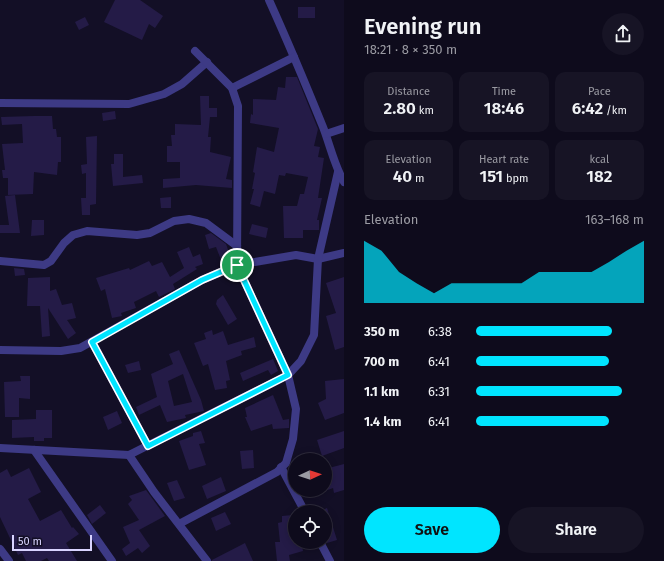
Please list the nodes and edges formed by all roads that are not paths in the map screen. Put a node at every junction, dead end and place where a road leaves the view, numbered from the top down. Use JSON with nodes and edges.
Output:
{"nodes":[{"id":1,"x":269,"y":0,"type":"edge"},
{"id":2,"x":195,"y":51,"type":"dead end"},
{"id":3,"x":294,"y":57,"type":"junction"},
{"id":4,"x":207,"y":62,"type":"junction"},
{"id":5,"x":232,"y":88,"type":"junction"},
{"id":6,"x":0,"y":104,"type":"edge"},
{"id":7,"x":344,"y":128,"type":"edge"},
{"id":8,"x":326,"y":134,"type":"junction"},
{"id":9,"x":338,"y":172,"type":"junction"},
{"id":10,"x":344,"y":182,"type":"edge"},
{"id":11,"x":237,"y":246,"type":"junction"},
{"id":12,"x":344,"y":254,"type":"edge"},
{"id":13,"x":318,"y":258,"type":"junction"},
{"id":14,"x":0,"y":261,"type":"edge"},
{"id":15,"x":237,"y":265,"type":"junction"},
{"id":16,"x":92,"y":342,"type":"junction"},
{"id":17,"x":0,"y":350,"type":"edge"},
{"id":18,"x":288,"y":375,"type":"junction"},
{"id":19,"x":148,"y":446,"type":"junction"},
{"id":20,"x":0,"y":448,"type":"edge"},
{"id":21,"x":34,"y":450,"type":"junction"},
{"id":22,"x":129,"y":455,"type":"junction"},
{"id":23,"x":281,"y":467,"type":"junction"},
{"id":24,"x":301,"y":505,"type":"edge"},
{"id":25,"x":179,"y":524,"type":"junction"},
{"id":26,"x":0,"y":549,"type":"edge"},
{"id":27,"x":324,"y":549,"type":"edge"},
{"id":28,"x":9,"y":561,"type":"edge"},
{"id":29,"x":112,"y":561,"type":"edge"},
{"id":30,"x":207,"y":561,"type":"edge"},
{"id":31,"x":330,"y":561,"type":"edge"}],
"edges":[{"from":1,"to":3,"type":"street"},
{"from":2,"to":4,"type":"street"},
{"from":3,"to":5,"type":"street"},
{"from":3,"to":8,"type":"street"},
{"from":4,"to":5,"type":"street"},
{"from":4,"to":6,"type":"street"},
{"from":5,"to":11,"type":"street"},
{"from":7,"to":8,"type":"street"},
{"from":8,"to":9,"type":"street"},
{"from":9,"to":10,"type":"street"},
{"from":9,"to":13,"type":"street"},
{"from":11,"to":14,"type":"street"},
{"from":11,"to":15,"type":"street"},
{"from":12,"to":13,"type":"street"},
{"from":13,"to":15,"type":"street"},
{"from":13,"to":18,"type":"street"},
{"from":15,"to":16,"type":"street"},
{"from":15,"to":18,"type":"street"},
{"from":16,"to":17,"type":"street"},
{"from":16,"to":19,"type":"street"},
{"from":18,"to":19,"type":"street"},
{"from":18,"to":23,"type":"street"},
{"from":19,"to":22,"type":"street"},
{"from":20,"to":21,"type":"street"},
{"from":21,"to":22,"type":"street"},
{"from":21,"to":29,"type":"street"},
{"from":22,"to":25,"type":"street"},
{"from":23,"to":24,"type":"street"},
{"from":23,"to":25,"type":"street"},
{"from":25,"to":30,"type":"street"},
{"from":26,"to":28,"type":"street"},
{"from":27,"to":31,"type":"street"}]}
